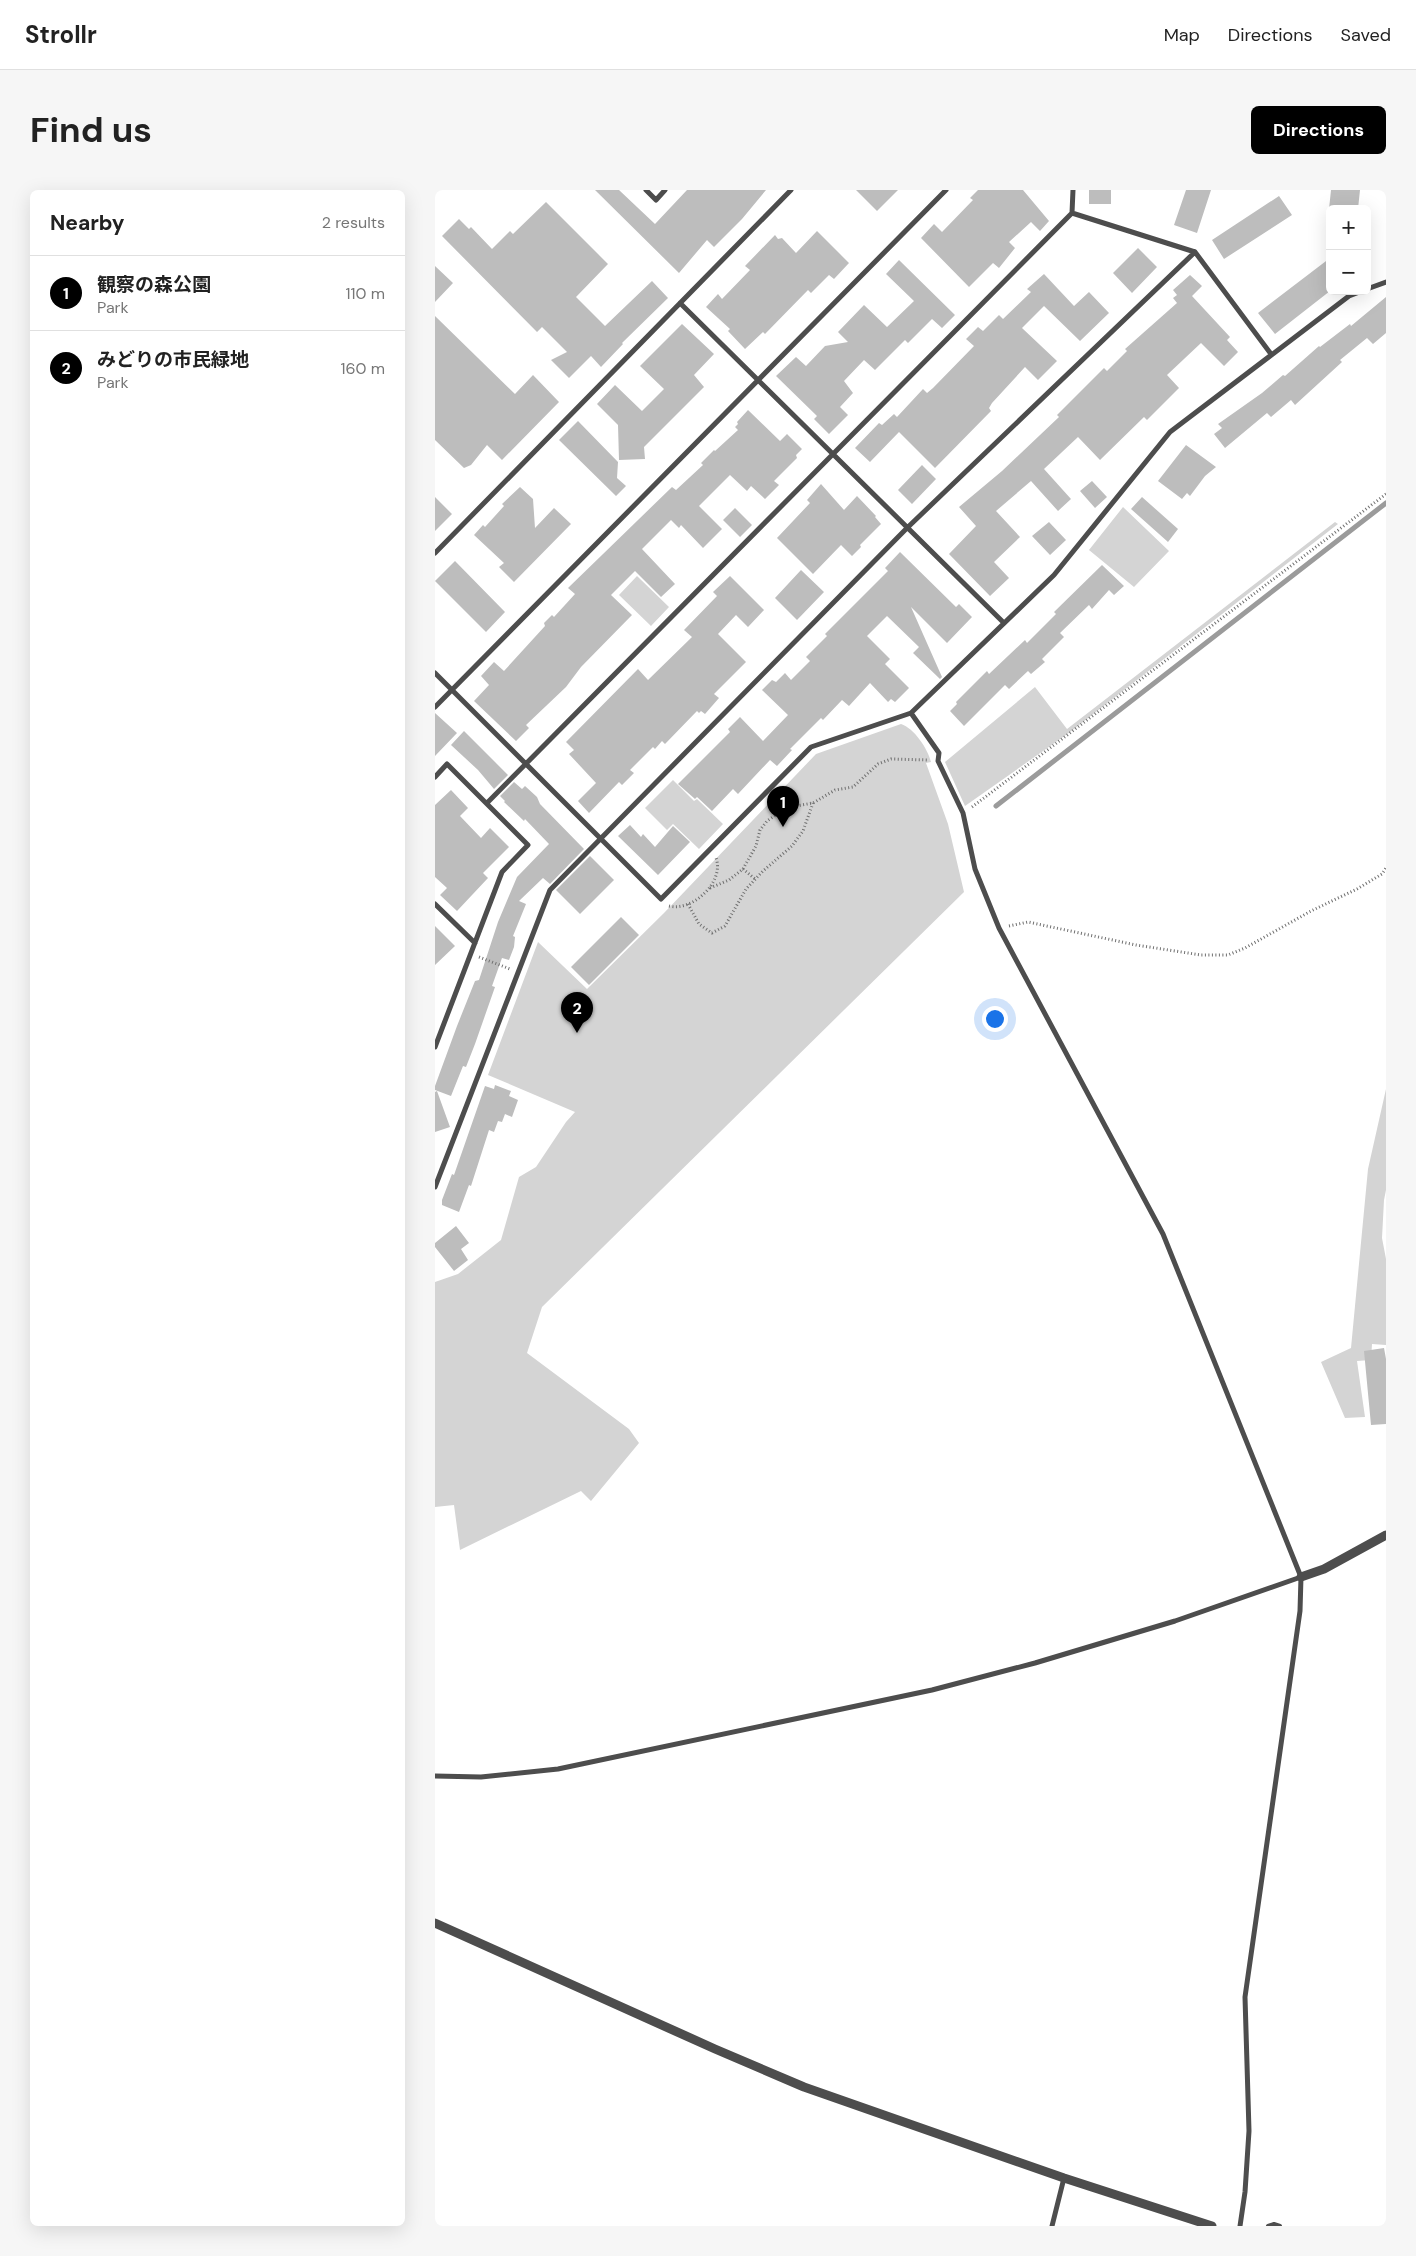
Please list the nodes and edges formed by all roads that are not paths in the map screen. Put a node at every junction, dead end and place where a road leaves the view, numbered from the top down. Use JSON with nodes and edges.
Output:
{"nodes":[{"id":1,"x":646,"y":190,"type":"edge"},
{"id":2,"x":665,"y":190,"type":"edge"},
{"id":3,"x":791,"y":190,"type":"edge"},
{"id":4,"x":946,"y":190,"type":"edge"},
{"id":5,"x":1073,"y":190,"type":"edge"},
{"id":6,"x":1072,"y":213,"type":"junction"},
{"id":7,"x":1195,"y":252,"type":"junction"},
{"id":8,"x":1386,"y":282,"type":"edge"},
{"id":9,"x":1371,"y":288,"type":"edge"},
{"id":10,"x":1352,"y":295,"type":"edge"},
{"id":11,"x":680,"y":303,"type":"junction"},
{"id":12,"x":1271,"y":354,"type":"junction"},
{"id":13,"x":757,"y":381,"type":"junction"},
{"id":14,"x":833,"y":454,"type":"junction"},
{"id":15,"x":907,"y":528,"type":"junction"},
{"id":16,"x":435,"y":553,"type":"edge"},
{"id":17,"x":1004,"y":623,"type":"junction"},
{"id":18,"x":435,"y":673,"type":"edge"},
{"id":19,"x":451,"y":690,"type":"junction"},
{"id":20,"x":435,"y":707,"type":"edge"},
{"id":21,"x":911,"y":713,"type":"junction"},
{"id":22,"x":527,"y":765,"type":"junction"},
{"id":23,"x":435,"y":778,"type":"edge"},
{"id":24,"x":487,"y":803,"type":"junction"},
{"id":25,"x":601,"y":839,"type":"junction"},
{"id":26,"x":435,"y":904,"type":"edge"},
{"id":27,"x":475,"y":943,"type":"junction"},
{"id":28,"x":436,"y":1039,"type":"edge"},
{"id":29,"x":435,"y":1048,"type":"edge"},
{"id":30,"x":435,"y":1187,"type":"edge"},
{"id":31,"x":1386,"y":1535,"type":"edge"},
{"id":32,"x":1301,"y":1577,"type":"junction"},
{"id":33,"x":435,"y":1776,"type":"edge"},
{"id":34,"x":435,"y":1923,"type":"edge"},
{"id":35,"x":1063,"y":2178,"type":"junction"},
{"id":36,"x":1052,"y":2226,"type":"edge"},
{"id":37,"x":1212,"y":2226,"type":"edge"},
{"id":38,"x":1240,"y":2226,"type":"edge"},
{"id":39,"x":1268,"y":2226,"type":"edge"},
{"id":40,"x":1280,"y":2226,"type":"edge"}],
"edges":[{"from":1,"to":2,"type":"street"},
{"from":3,"to":11,"type":"street"},
{"from":4,"to":13,"type":"street"},
{"from":5,"to":6,"type":"street"},
{"from":6,"to":7,"type":"street"},
{"from":6,"to":14,"type":"street"},
{"from":7,"to":12,"type":"street"},
{"from":7,"to":15,"type":"street"},
{"from":8,"to":9,"type":"street"},
{"from":10,"to":12,"type":"street"},
{"from":11,"to":13,"type":"street"},
{"from":11,"to":16,"type":"street"},
{"from":12,"to":17,"type":"street"},
{"from":13,"to":14,"type":"street"},
{"from":13,"to":19,"type":"street"},
{"from":14,"to":15,"type":"street"},
{"from":14,"to":22,"type":"street"},
{"from":15,"to":17,"type":"street"},
{"from":15,"to":25,"type":"street"},
{"from":17,"to":21,"type":"street"},
{"from":18,"to":19,"type":"street"},
{"from":19,"to":20,"type":"street"},
{"from":19,"to":22,"type":"street"},
{"from":21,"to":25,"type":"street"},
{"from":21,"to":32,"type":"street"},
{"from":22,"to":24,"type":"street"},
{"from":22,"to":25,"type":"street"},
{"from":23,"to":24,"type":"street"},
{"from":24,"to":27,"type":"street"},
{"from":25,"to":30,"type":"street"},
{"from":26,"to":27,"type":"street"},
{"from":27,"to":28,"type":"street"},
{"from":28,"to":29,"type":"street"},
{"from":31,"to":32,"type":"street"},
{"from":32,"to":33,"type":"street"},
{"from":32,"to":38,"type":"street"},
{"from":34,"to":35,"type":"street"},
{"from":35,"to":36,"type":"street"},
{"from":35,"to":37,"type":"street"},
{"from":39,"to":40,"type":"lane"}]}
